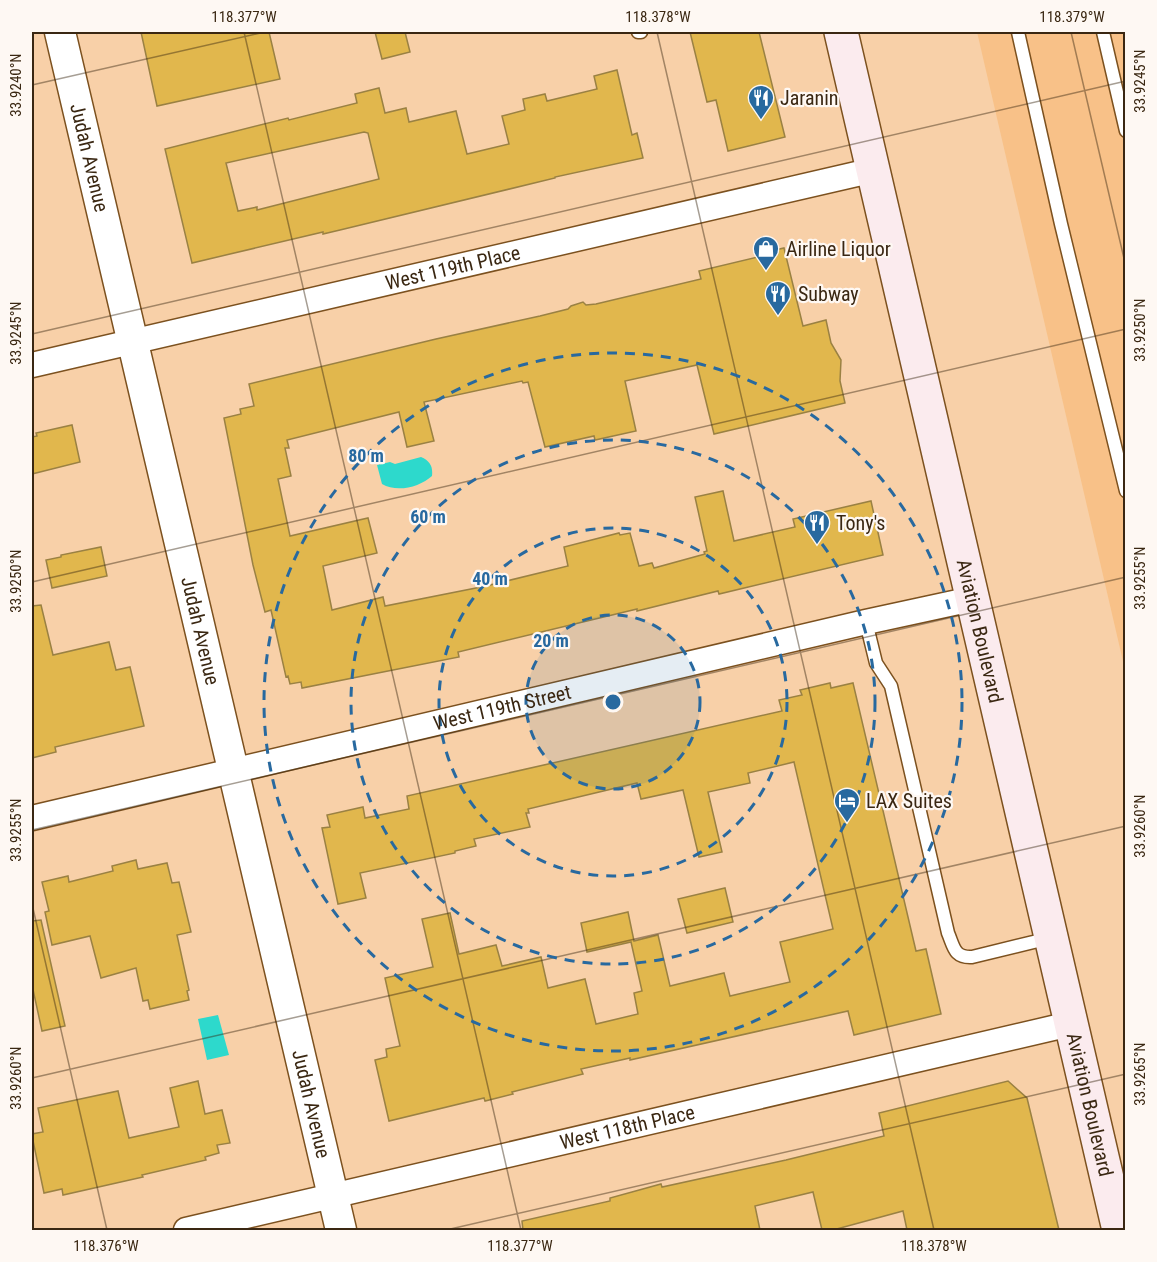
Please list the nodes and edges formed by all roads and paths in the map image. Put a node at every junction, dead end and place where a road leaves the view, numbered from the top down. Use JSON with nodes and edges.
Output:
{"nodes":[{"id":1,"x":60,"y":32,"type":"edge"},
{"id":2,"x":841,"y":32,"type":"edge"},
{"id":3,"x":1018,"y":32,"type":"edge"},
{"id":4,"x":1103,"y":32,"type":"edge"},
{"id":5,"x":1125,"y":131,"type":"edge"},
{"id":6,"x":874,"y":170,"type":"junction"},
{"id":7,"x":133,"y":342,"type":"junction"},
{"id":8,"x":32,"y":365,"type":"edge"},
{"id":9,"x":1125,"y":491,"type":"edge"},
{"id":10,"x":972,"y":599,"type":"junction"},
{"id":11,"x":866,"y":622,"type":"junction"},
{"id":12,"x":233,"y":771,"type":"junction"},
{"id":13,"x":32,"y":818,"type":"edge"},
{"id":14,"x":1050,"y":938,"type":"junction"},
{"id":15,"x":1070,"y":1023,"type":"junction"},
{"id":16,"x":333,"y":1196,"type":"junction"},
{"id":17,"x":186,"y":1230,"type":"edge"},
{"id":18,"x":341,"y":1230,"type":"edge"},
{"id":19,"x":1119,"y":1230,"type":"edge"}],
"edges":[{"from":1,"to":7,"type":"street","name":"Judah Avenue"},
{"from":2,"to":6,"type":"main road","name":"Aviation Boulevard"},
{"from":3,"to":9,"type":"lane"},
{"from":4,"to":5,"type":"lane"},
{"from":6,"to":7,"type":"street","name":"West 119th Place"},
{"from":6,"to":10,"type":"main road","name":"Aviation Boulevard"},
{"from":7,"to":8,"type":"street","name":"West 119th Place"},
{"from":7,"to":12,"type":"street","name":"Judah Avenue"},
{"from":10,"to":11,"type":"street","name":"West 119th Street"},
{"from":10,"to":14,"type":"main road","name":"Aviation Boulevard"},
{"from":11,"to":12,"type":"street","name":"West 119th Street"},
{"from":11,"to":14,"type":"lane"},
{"from":12,"to":13,"type":"street","name":"West 119th Street"},
{"from":12,"to":16,"type":"street","name":"Judah Avenue"},
{"from":14,"to":15,"type":"main road","name":"Aviation Boulevard"},
{"from":15,"to":16,"type":"street","name":"West 118th Place"},
{"from":15,"to":19,"type":"main road","name":"Aviation Boulevard"},
{"from":16,"to":17,"type":"street","name":"West 118th Place"},
{"from":16,"to":18,"type":"street","name":"Judah Avenue"}]}
